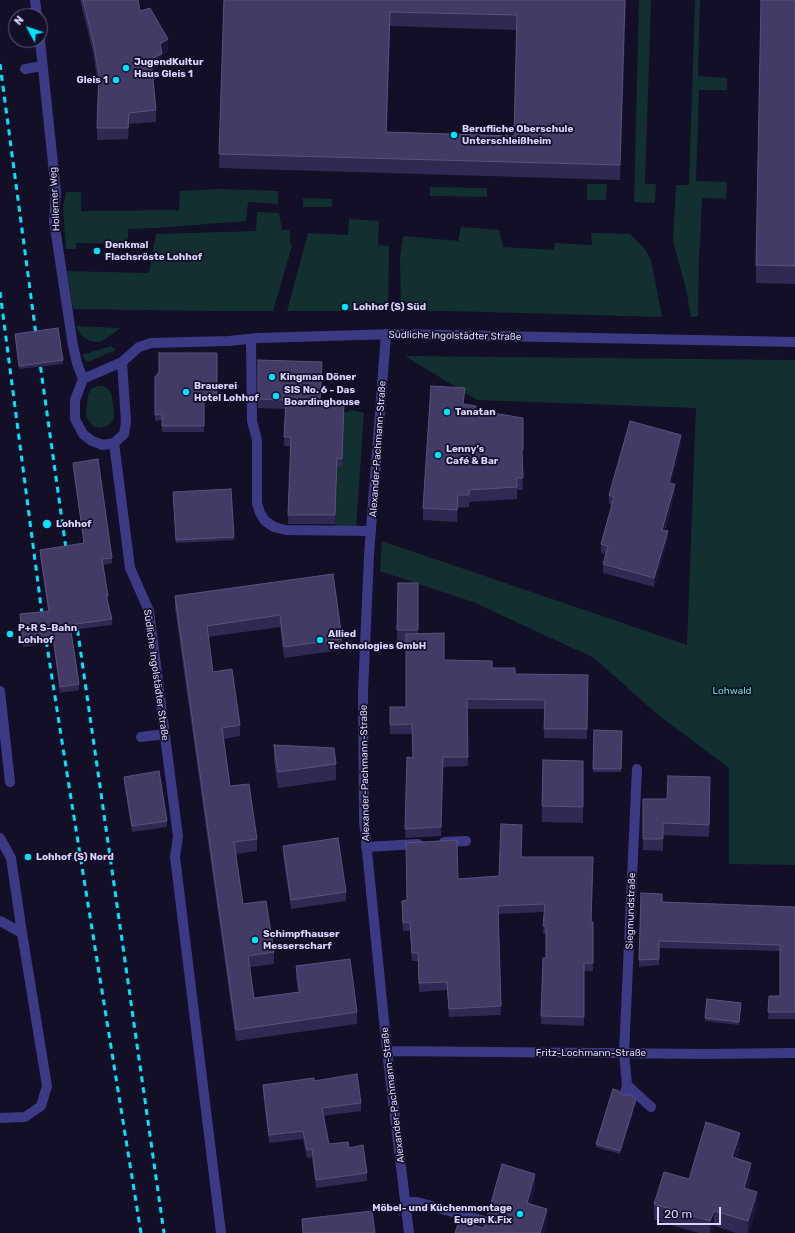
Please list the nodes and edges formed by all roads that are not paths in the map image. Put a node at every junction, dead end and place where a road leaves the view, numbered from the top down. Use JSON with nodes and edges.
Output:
{"nodes":[{"id":1,"x":41,"y":48,"type":"edge"},
{"id":2,"x":42,"y":66,"type":"junction"},
{"id":3,"x":25,"y":69,"type":"dead end"},
{"id":4,"x":386,"y":334,"type":"junction"},
{"id":5,"x":251,"y":339,"type":"junction"},
{"id":6,"x":795,"y":342,"type":"edge"},
{"id":7,"x":122,"y":362,"type":"junction"},
{"id":8,"x":83,"y":379,"type":"junction"},
{"id":9,"x":114,"y":443,"type":"junction"},
{"id":10,"x":371,"y":531,"type":"junction"},
{"id":11,"x":0,"y":691,"type":"edge"},
{"id":12,"x":165,"y":734,"type":"junction"},
{"id":13,"x":141,"y":737,"type":"dead end"},
{"id":14,"x":637,"y":769,"type":"dead end"},
{"id":15,"x":10,"y":782,"type":"dead end"},
{"id":16,"x":0,"y":838,"type":"edge"},
{"id":17,"x":466,"y":841,"type":"dead end"},
{"id":18,"x":366,"y":847,"type":"junction"},
{"id":19,"x":0,"y":921,"type":"edge"},
{"id":20,"x":22,"y":933,"type":"junction"},
{"id":21,"x":387,"y":1051,"type":"junction"},
{"id":22,"x":624,"y":1053,"type":"junction"},
{"id":23,"x":795,"y":1053,"type":"edge"},
{"id":24,"x":651,"y":1107,"type":"dead end"},
{"id":25,"x":0,"y":1118,"type":"edge"},
{"id":26,"x":406,"y":1202,"type":"junction"},
{"id":27,"x":485,"y":1221,"type":"edge"},
{"id":28,"x":221,"y":1233,"type":"edge"},
{"id":29,"x":409,"y":1233,"type":"edge"}],
"edges":[{"from":1,"to":2,"type":"street","name":"Hollerner Weg"},
{"from":2,"to":3,"type":"street"},
{"from":2,"to":8,"type":"street","name":"Hollerner Weg"},
{"from":4,"to":5,"type":"street","name":"Südliche Ingolstädter Straße"},
{"from":4,"to":6,"type":"street","name":"Südliche Ingolstädter Straße"},
{"from":4,"to":10,"type":"street","name":"Alexander-Pachmann-Straße"},
{"from":5,"to":7,"type":"street","name":"Südliche Ingolstädter Straße"},
{"from":5,"to":10,"type":"street"},
{"from":7,"to":8,"type":"street","name":"Südliche Ingolstädter Straße"},
{"from":7,"to":9,"type":"street"},
{"from":8,"to":9,"type":"street"},
{"from":9,"to":12,"type":"street","name":"Südliche Ingolstädter Straße"},
{"from":10,"to":18,"type":"street","name":"Alexander-Pachmann-Straße"},
{"from":11,"to":15,"type":"street"},
{"from":12,"to":13,"type":"street"},
{"from":12,"to":28,"type":"street","name":"Südliche Ingolstädter Straße"},
{"from":14,"to":22,"type":"street","name":"Siegmundstraße"},
{"from":16,"to":20,"type":"street"},
{"from":17,"to":18,"type":"street"},
{"from":18,"to":21,"type":"street","name":"Alexander-Pachmann-Straße"},
{"from":19,"to":20,"type":"street"},
{"from":20,"to":25,"type":"street"},
{"from":21,"to":22,"type":"street","name":"Fritz-Lochmann-Straße"},
{"from":21,"to":26,"type":"street","name":"Alexander-Pachmann-Straße"},
{"from":22,"to":23,"type":"street","name":"Fritz-Lochmann-Straße"},
{"from":22,"to":24,"type":"street","name":"Siegmundstraße"},
{"from":26,"to":27,"type":"street"},
{"from":26,"to":29,"type":"street","name":"Alexander-Pachmann-Straße"}]}
